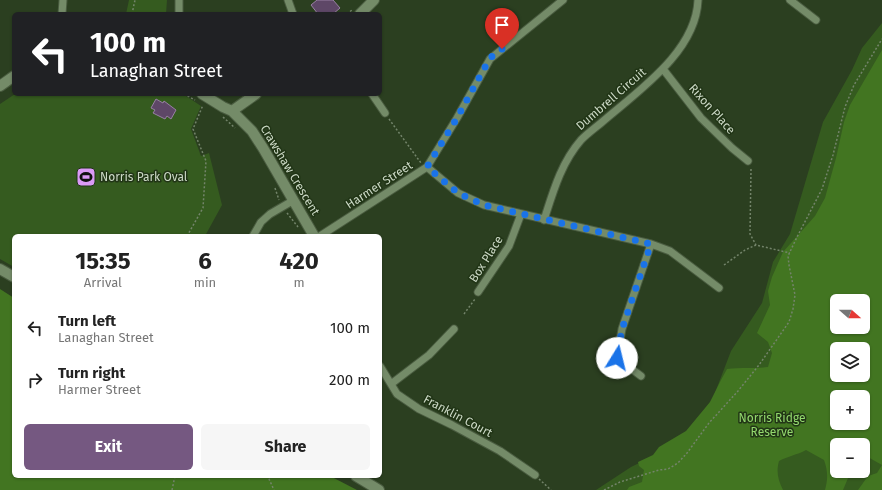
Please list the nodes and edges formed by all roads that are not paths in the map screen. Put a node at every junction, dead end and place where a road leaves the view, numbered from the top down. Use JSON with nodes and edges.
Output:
{"nodes":[{"id":1,"x":63,"y":0,"type":"edge"},
{"id":2,"x":179,"y":0,"type":"edge"},
{"id":3,"x":288,"y":0,"type":"edge"},
{"id":4,"x":374,"y":0,"type":"edge"},
{"id":5,"x":563,"y":0,"type":"edge"},
{"id":6,"x":698,"y":0,"type":"edge"},
{"id":7,"x":790,"y":0,"type":"edge"},
{"id":8,"x":62,"y":12,"type":"edge"},
{"id":9,"x":179,"y":12,"type":"edge"},
{"id":10,"x":292,"y":12,"type":"edge"},
{"id":11,"x":362,"y":12,"type":"edge"},
{"id":12,"x":816,"y":20,"type":"dead end"},
{"id":13,"x":663,"y":69,"type":"junction"},
{"id":14,"x":12,"y":77,"type":"edge"},
{"id":15,"x":0,"y":86,"type":"edge"},
{"id":16,"x":252,"y":96,"type":"edge"},
{"id":17,"x":373,"y":96,"type":"edge"},
{"id":18,"x":199,"y":98,"type":"edge"},
{"id":19,"x":227,"y":109,"type":"junction"},
{"id":20,"x":387,"y":116,"type":"road end"},
{"id":21,"x":748,"y":161,"type":"road end"},
{"id":22,"x":424,"y":165,"type":"junction"},
{"id":23,"x":294,"y":200,"type":"junction"},
{"id":24,"x":521,"y":214,"type":"junction"},
{"id":25,"x":544,"y":220,"type":"junction"},
{"id":26,"x":254,"y":234,"type":"edge"},
{"id":27,"x":313,"y":234,"type":"edge"},
{"id":28,"x":323,"y":234,"type":"edge"},
{"id":29,"x":651,"y":244,"type":"junction"},
{"id":30,"x":0,"y":269,"type":"edge"},
{"id":31,"x":12,"y":276,"type":"edge"},
{"id":32,"x":719,"y":288,"type":"dead end"},
{"id":33,"x":478,"y":294,"type":"road end"},
{"id":34,"x":454,"y":329,"type":"dead end"},
{"id":35,"x":382,"y":369,"type":"edge"},
{"id":36,"x":641,"y":376,"type":"dead end"},
{"id":37,"x":391,"y":384,"type":"junction"},
{"id":38,"x":535,"y":475,"type":"road end"},
{"id":39,"x":359,"y":478,"type":"edge"},
{"id":40,"x":379,"y":490,"type":"edge"}],
"edges":[{"from":1,"to":8,"type":"street"},
{"from":2,"to":9,"type":"street"},
{"from":3,"to":10,"type":"street"},
{"from":4,"to":11,"type":"street"},
{"from":5,"to":22,"type":"street","name":"Harmer Street"},
{"from":6,"to":13,"type":"street","name":"Dumbrell Circuit"},
{"from":7,"to":12,"type":"street"},
{"from":13,"to":21,"type":"street","name":"Rixon Place"},
{"from":13,"to":25,"type":"street","name":"Dumbrell Circuit"},
{"from":14,"to":15,"type":"street"},
{"from":16,"to":19,"type":"street"},
{"from":17,"to":20,"type":"street"},
{"from":18,"to":19,"type":"street","name":"Crawshaw Crescent"},
{"from":19,"to":23,"type":"street","name":"Crawshaw Crescent"},
{"from":22,"to":24,"type":"street"},
{"from":22,"to":28,"type":"street","name":"Harmer Street"},
{"from":23,"to":26,"type":"street"},
{"from":23,"to":27,"type":"street","name":"Crawshaw Crescent"},
{"from":24,"to":25,"type":"street"},
{"from":24,"to":33,"type":"street","name":"Box Place"},
{"from":25,"to":29,"type":"street"},
{"from":29,"to":32,"type":"street"},
{"from":29,"to":36,"type":"street"},
{"from":30,"to":31,"type":"street"},
{"from":34,"to":37,"type":"street"},
{"from":35,"to":37,"type":"street","name":"Franklin Court"},
{"from":37,"to":38,"type":"street","name":"Franklin Court"},
{"from":39,"to":40,"type":"street"}]}
